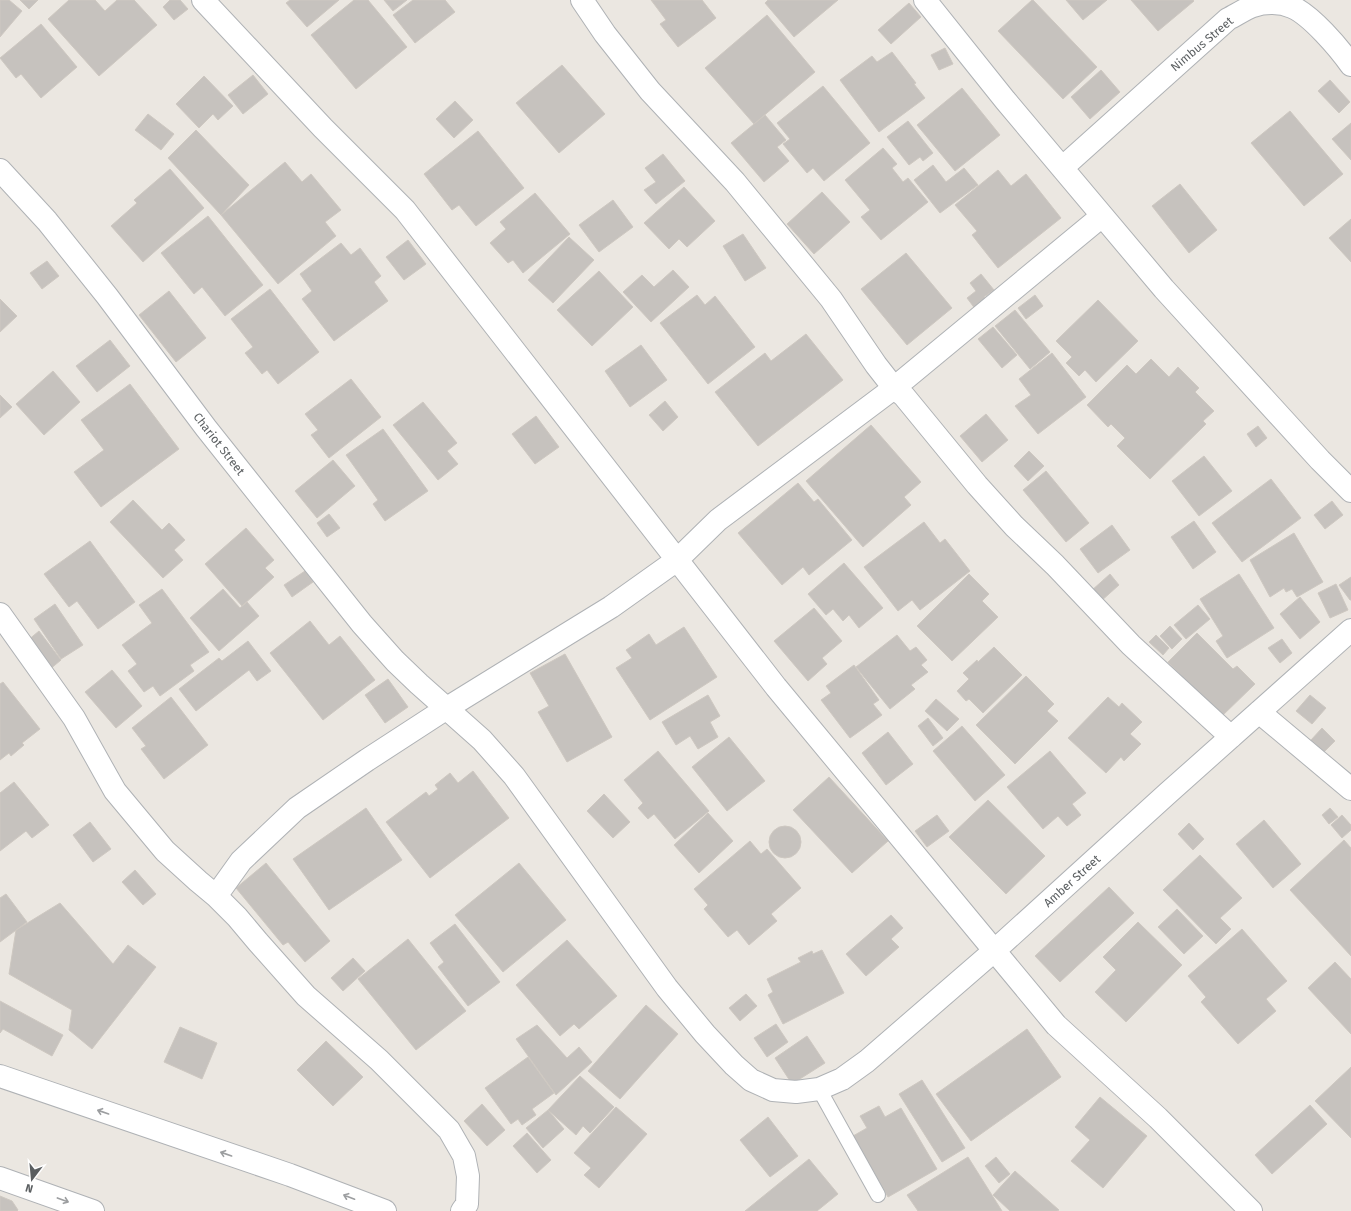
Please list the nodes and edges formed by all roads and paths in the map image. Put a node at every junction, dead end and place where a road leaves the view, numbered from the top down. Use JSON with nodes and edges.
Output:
{"nodes":[{"id":1,"x":203,"y":0,"type":"edge"},
{"id":2,"x":582,"y":0,"type":"edge"},
{"id":3,"x":924,"y":0,"type":"edge"},
{"id":4,"x":1351,"y":65,"type":"edge"},
{"id":5,"x":1062,"y":168,"type":"junction"},
{"id":6,"x":0,"y":170,"type":"edge"},
{"id":7,"x":1102,"y":216,"type":"junction"},
{"id":8,"x":894,"y":388,"type":"junction"},
{"id":9,"x":1351,"y":491,"type":"edge"},
{"id":10,"x":677,"y":560,"type":"junction"},
{"id":11,"x":0,"y":614,"type":"edge"},
{"id":12,"x":1351,"y":630,"type":"edge"},
{"id":13,"x":447,"y":708,"type":"junction"},
{"id":14,"x":1259,"y":712,"type":"junction"},
{"id":15,"x":1231,"y":738,"type":"junction"},
{"id":16,"x":1351,"y":789,"type":"edge"},
{"id":17,"x":216,"y":896,"type":"junction"},
{"id":18,"x":994,"y":951,"type":"junction"},
{"id":19,"x":0,"y":1076,"type":"edge"},
{"id":20,"x":819,"y":1089,"type":"junction"},
{"id":21,"x":773,"y":1090,"type":"joint"},
{"id":22,"x":0,"y":1178,"type":"edge"},
{"id":23,"x":878,"y":1195,"type":"dead end"},
{"id":24,"x":93,"y":1211,"type":"edge"},
{"id":25,"x":385,"y":1211,"type":"edge"},
{"id":26,"x":462,"y":1211,"type":"edge"},
{"id":27,"x":1251,"y":1211,"type":"edge"}],
"edges":[{"from":1,"to":10,"type":"street"},
{"from":2,"to":8,"type":"street"},
{"from":3,"to":5,"type":"street"},
{"from":4,"to":5,"type":"street","name":"Nimbus Street"},
{"from":5,"to":7,"type":"street"},
{"from":6,"to":13,"type":"street","name":"Chariot Street"},
{"from":7,"to":8,"type":"street"},
{"from":7,"to":9,"type":"street"},
{"from":8,"to":10,"type":"street"},
{"from":8,"to":15,"type":"street"},
{"from":10,"to":13,"type":"street"},
{"from":10,"to":18,"type":"street"},
{"from":11,"to":17,"type":"street"},
{"from":12,"to":14,"type":"street","name":"Amber Street"},
{"from":13,"to":17,"type":"street"},
{"from":13,"to":21,"type":"street","name":"Chariot Street"},
{"from":14,"to":15,"type":"street","name":"Amber Street"},
{"from":14,"to":16,"type":"street"},
{"from":15,"to":18,"type":"street","name":"Amber Street"},
{"from":17,"to":26,"type":"street"},
{"from":18,"to":20,"type":"street","name":"Amber Street"},
{"from":18,"to":27,"type":"street"},
{"from":25,"to":19,"type":"street","one_way":true},
{"from":20,"to":21,"type":"street","name":"Amber Street"},
{"from":20,"to":23,"type":"lane"},
{"from":22,"to":24,"type":"street","one_way":true}]}
